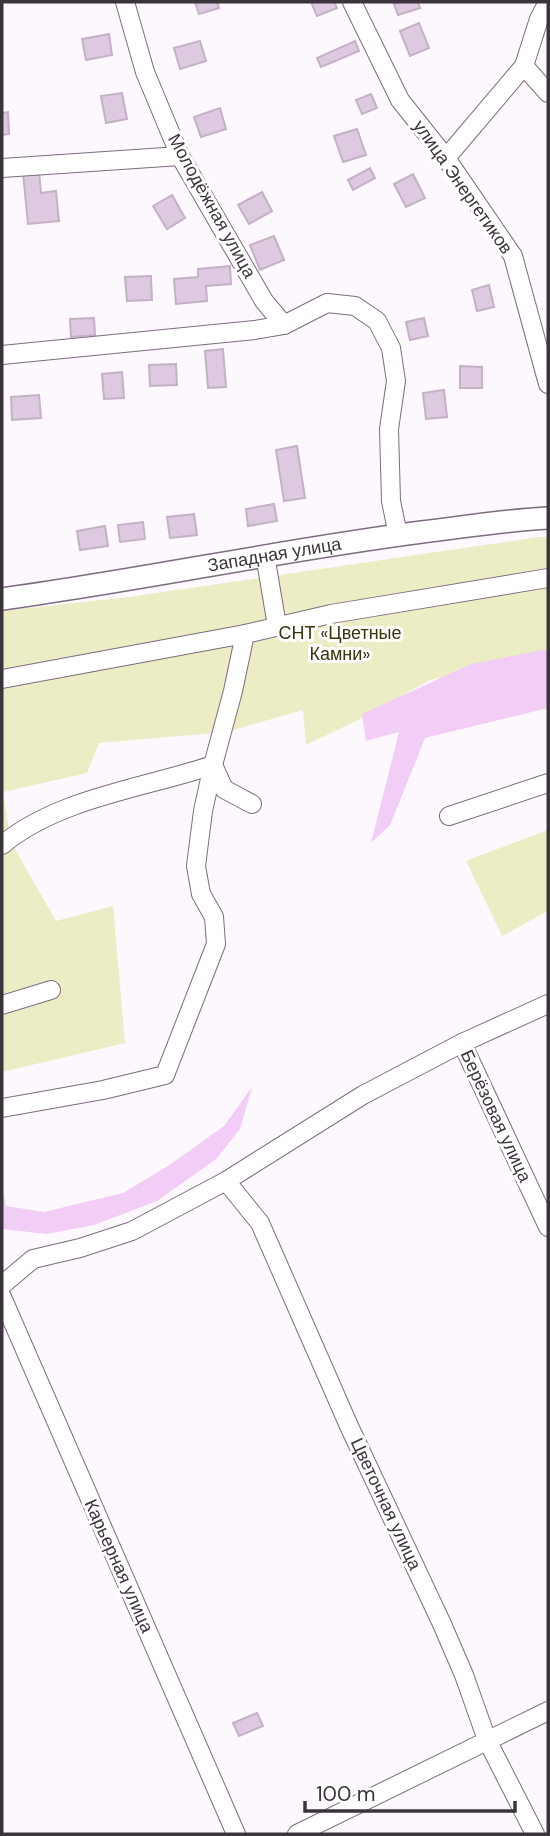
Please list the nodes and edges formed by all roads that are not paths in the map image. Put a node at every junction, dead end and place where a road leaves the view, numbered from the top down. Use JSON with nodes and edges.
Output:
{"nodes":[{"id":1,"x":125,"y":2,"type":"edge"},
{"id":2,"x":352,"y":2,"type":"edge"},
{"id":3,"x":548,"y":2,"type":"edge"},
{"id":4,"x":524,"y":66,"type":"junction"},
{"id":5,"x":548,"y":93,"type":"edge"},
{"id":6,"x":180,"y":156,"type":"junction"},
{"id":7,"x":446,"y":158,"type":"junction"},
{"id":8,"x":2,"y":168,"type":"edge"},
{"id":9,"x":284,"y":325,"type":"junction"},
{"id":10,"x":2,"y":355,"type":"edge"},
{"id":11,"x":548,"y":384,"type":"edge"},
{"id":12,"x":548,"y":518,"type":"edge"},
{"id":13,"x":398,"y":535,"type":"junction"},
{"id":14,"x":265,"y":555,"type":"junction"},
{"id":15,"x":548,"y":578,"type":"edge"},
{"id":16,"x":2,"y":599,"type":"edge"},
{"id":17,"x":277,"y":626,"type":"junction"},
{"id":18,"x":245,"y":634,"type":"junction"},
{"id":19,"x":2,"y":679,"type":"edge"},
{"id":20,"x":213,"y":765,"type":"junction"},
{"id":21,"x":548,"y":783,"type":"edge"},
{"id":22,"x":252,"y":804,"type":"dead end"},
{"id":23,"x":449,"y":816,"type":"dead end"},
{"id":24,"x":2,"y":845,"type":"edge"},
{"id":25,"x":51,"y":990,"type":"dead end"},
{"id":26,"x":548,"y":1004,"type":"edge"},
{"id":27,"x":2,"y":1005,"type":"edge"},
{"id":28,"x":461,"y":1043,"type":"junction"},
{"id":29,"x":2,"y":1108,"type":"edge"},
{"id":30,"x":226,"y":1181,"type":"junction"},
{"id":31,"x":548,"y":1227,"type":"edge"},
{"id":32,"x":2,"y":1285,"type":"edge"},
{"id":33,"x":2,"y":1297,"type":"edge"},
{"id":34,"x":548,"y":1711,"type":"edge"},
{"id":35,"x":487,"y":1740,"type":"junction"},
{"id":36,"x":236,"y":1834,"type":"edge"},
{"id":37,"x":297,"y":1834,"type":"edge"},
{"id":38,"x":535,"y":1834,"type":"edge"}],
"edges":[{"from":1,"to":6,"type":"street","name":"Молодёжная улица"},
{"from":2,"to":7,"type":"street","name":"улица Энергетиков"},
{"from":3,"to":4,"type":"street"},
{"from":4,"to":5,"type":"street"},
{"from":4,"to":7,"type":"street"},
{"from":6,"to":8,"type":"street"},
{"from":6,"to":9,"type":"street","name":"Молодёжная улица"},
{"from":7,"to":11,"type":"street","name":"улица Энергетиков"},
{"from":9,"to":10,"type":"street"},
{"from":9,"to":13,"type":"street"},
{"from":12,"to":13,"type":"main road","name":"Западная улица"},
{"from":13,"to":14,"type":"main road","name":"Западная улица"},
{"from":14,"to":16,"type":"main road","name":"Западная улица"},
{"from":14,"to":17,"type":"street"},
{"from":15,"to":17,"type":"street"},
{"from":17,"to":18,"type":"street"},
{"from":18,"to":19,"type":"street"},
{"from":18,"to":20,"type":"street"},
{"from":20,"to":22,"type":"street"},
{"from":20,"to":24,"type":"street"},
{"from":20,"to":29,"type":"street"},
{"from":21,"to":23,"type":"street"},
{"from":25,"to":27,"type":"street"},
{"from":26,"to":28,"type":"street"},
{"from":28,"to":30,"type":"street"},
{"from":28,"to":31,"type":"street","name":"Берёзовая улица"},
{"from":30,"to":32,"type":"street"},
{"from":30,"to":35,"type":"street","name":"Цветочная улица"},
{"from":33,"to":36,"type":"street","name":"Карьерная улица"},
{"from":34,"to":35,"type":"street"},
{"from":35,"to":37,"type":"street"},
{"from":35,"to":38,"type":"street","name":"Цветочная улица"}]}
